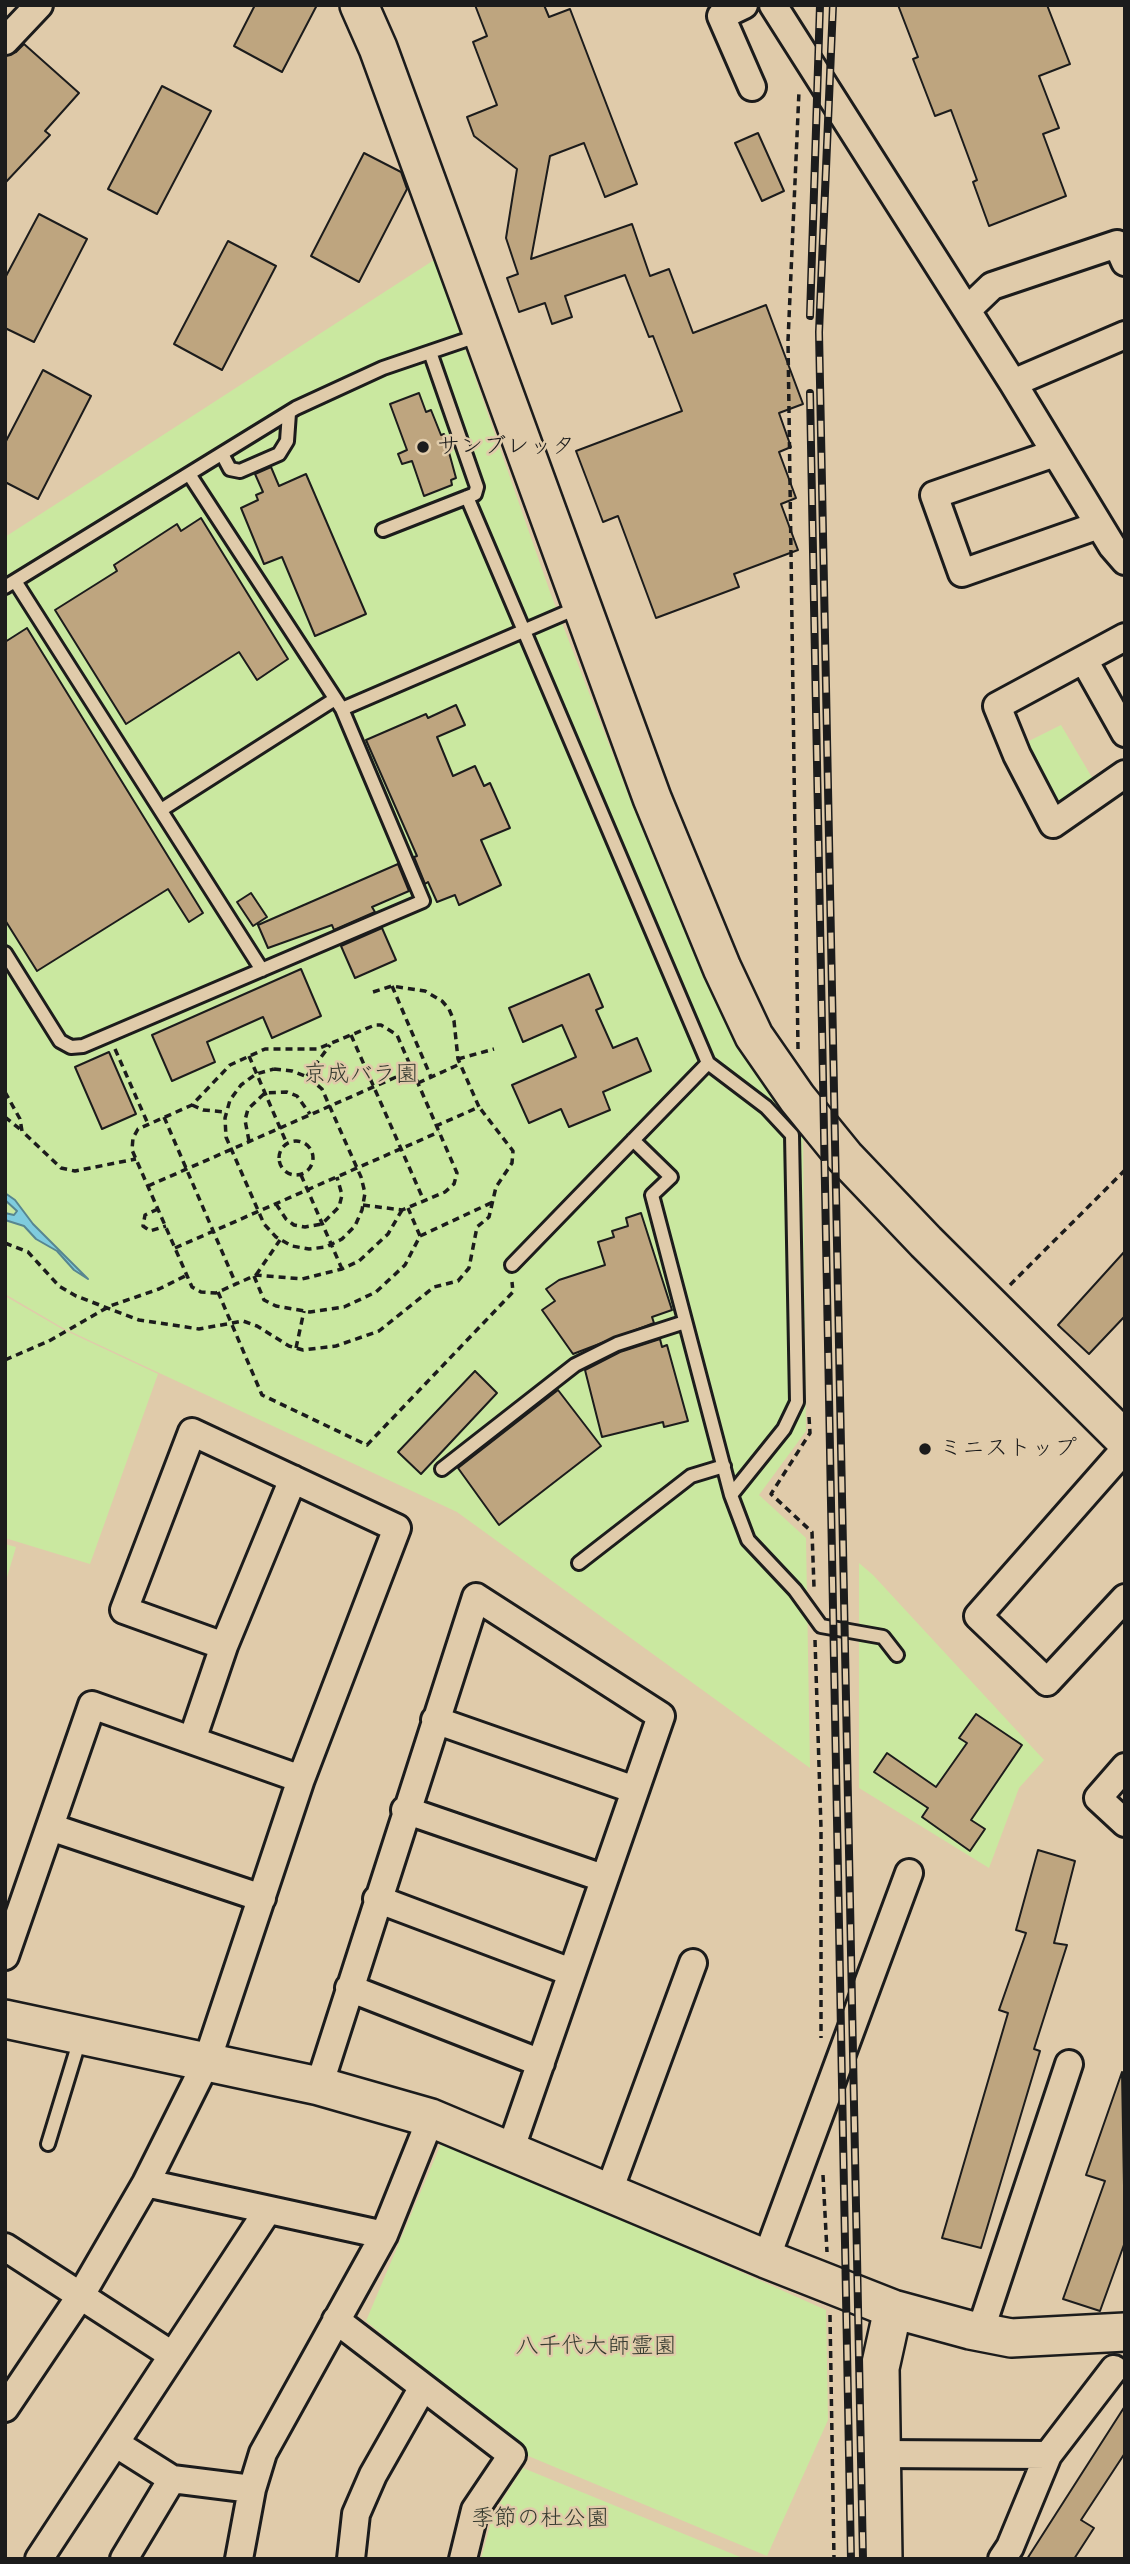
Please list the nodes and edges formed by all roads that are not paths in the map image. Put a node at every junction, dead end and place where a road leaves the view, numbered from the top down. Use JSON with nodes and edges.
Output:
{"nodes":[{"id":1,"x":38,"y":5,"type":"edge"},
{"id":2,"x":359,"y":5,"type":"edge"},
{"id":3,"x":744,"y":5,"type":"edge"},
{"id":4,"x":773,"y":5,"type":"edge"},
{"id":5,"x":5,"y":41,"type":"edge"},
{"id":6,"x":752,"y":86,"type":"dead end"},
{"id":7,"x":1125,"y":262,"type":"edge"},
{"id":8,"x":967,"y":310,"type":"junction"},
{"id":9,"x":481,"y":335,"type":"junction"},
{"id":10,"x":1125,"y":335,"type":"edge"},
{"id":11,"x":430,"y":352,"type":"junction"},
{"id":12,"x":1013,"y":383,"type":"junction"},
{"id":13,"x":289,"y":413,"type":"junction"},
{"id":14,"x":1055,"y":453,"type":"junction"},
{"id":15,"x":222,"y":454,"type":"junction"},
{"id":16,"x":189,"y":474,"type":"junction"},
{"id":17,"x":467,"y":497,"type":"junction"},
{"id":18,"x":1099,"y":525,"type":"junction"},
{"id":19,"x":383,"y":530,"type":"dead end"},
{"id":20,"x":1125,"y":561,"type":"edge"},
{"id":21,"x":10,"y":584,"type":"edge"},
{"id":22,"x":581,"y":606,"type":"junction"},
{"id":23,"x":523,"y":631,"type":"junction"},
{"id":24,"x":1125,"y":637,"type":"edge"},
{"id":25,"x":1084,"y":660,"type":"junction"},
{"id":26,"x":338,"y":704,"type":"junction"},
{"id":27,"x":1125,"y":733,"type":"edge"},
{"id":28,"x":1125,"y":774,"type":"edge"},
{"id":29,"x":161,"y":810,"type":"junction"},
{"id":30,"x":5,"y":953,"type":"edge"},
{"id":31,"x":262,"y":970,"type":"junction"},
{"id":32,"x":708,"y":1063,"type":"junction"},
{"id":33,"x":633,"y":1140,"type":"junction"},
{"id":34,"x":512,"y":1265,"type":"road end"},
{"id":35,"x":685,"y":1322,"type":"junction"},
{"id":36,"x":1125,"y":1440,"type":"edge"},
{"id":37,"x":1125,"y":1449,"type":"edge"},
{"id":38,"x":724,"y":1466,"type":"junction"},
{"id":39,"x":442,"y":1469,"type":"dead end"},
{"id":40,"x":293,"y":1479,"type":"junction"},
{"id":41,"x":731,"y":1495,"type":"junction"},
{"id":42,"x":579,"y":1563,"type":"dead end"},
{"id":43,"x":1125,"y":1598,"type":"edge"},
{"id":44,"x":224,"y":1646,"type":"junction"},
{"id":45,"x":897,"y":1655,"type":"dead end"},
{"id":46,"x":435,"y":1720,"type":"junction"},
{"id":47,"x":192,"y":1740,"type":"junction"},
{"id":48,"x":1125,"y":1767,"type":"edge"},
{"id":49,"x":301,"y":1779,"type":"junction"},
{"id":50,"x":635,"y":1790,"type":"junction"},
{"id":51,"x":405,"y":1810,"type":"junction"},
{"id":52,"x":1125,"y":1823,"type":"edge"},
{"id":53,"x":50,"y":1827,"type":"junction"},
{"id":54,"x":909,"y":1873,"type":"dead end"},
{"id":55,"x":603,"y":1878,"type":"junction"},
{"id":56,"x":262,"y":1898,"type":"junction"},
{"id":57,"x":377,"y":1899,"type":"junction"},
{"id":58,"x":5,"y":1956,"type":"edge"},
{"id":59,"x":694,"y":1964,"type":"dead end"},
{"id":60,"x":571,"y":1972,"type":"junction"},
{"id":61,"x":349,"y":1988,"type":"junction"},
{"id":62,"x":5,"y":2019,"type":"edge"},
{"id":63,"x":81,"y":2035,"type":"junction"},
{"id":64,"x":207,"y":2061,"type":"junction"},
{"id":65,"x":541,"y":2063,"type":"junction"},
{"id":66,"x":1069,"y":2064,"type":"dead end"},
{"id":67,"x":319,"y":2086,"type":"junction"},
{"id":68,"x":431,"y":2118,"type":"junction"},
{"id":69,"x":48,"y":2144,"type":"dead end"},
{"id":70,"x":510,"y":2151,"type":"junction"},
{"id":71,"x":146,"y":2183,"type":"junction"},
{"id":72,"x":609,"y":2191,"type":"junction"},
{"id":73,"x":268,"y":2210,"type":"junction"},
{"id":74,"x":384,"y":2235,"type":"junction"},
{"id":75,"x":5,"y":2247,"type":"edge"},
{"id":76,"x":766,"y":2259,"type":"junction"},
{"id":77,"x":81,"y":2295,"type":"junction"},
{"id":78,"x":893,"y":2309,"type":"junction"},
{"id":79,"x":336,"y":2320,"type":"junction"},
{"id":80,"x":980,"y":2332,"type":"junction"},
{"id":81,"x":1120,"y":2352,"type":"edge"},
{"id":82,"x":172,"y":2355,"type":"junction"},
{"id":83,"x":424,"y":2387,"type":"junction"},
{"id":84,"x":5,"y":2408,"type":"edge"},
{"id":85,"x":115,"y":2443,"type":"junction"},
{"id":86,"x":881,"y":2454,"type":"junction"},
{"id":87,"x":1048,"y":2455,"type":"junction"},
{"id":88,"x":172,"y":2479,"type":"junction"},
{"id":89,"x":252,"y":2489,"type":"junction"},
{"id":90,"x":39,"y":2559,"type":"edge"},
{"id":91,"x":124,"y":2559,"type":"edge"},
{"id":92,"x":239,"y":2559,"type":"edge"},
{"id":93,"x":351,"y":2559,"type":"edge"},
{"id":94,"x":463,"y":2559,"type":"edge"},
{"id":95,"x":883,"y":2559,"type":"edge"},
{"id":96,"x":1002,"y":2559,"type":"edge"}],
"edges":[{"from":1,"to":5,"type":"street"},
{"from":2,"to":9,"type":"street"},
{"from":3,"to":6,"type":"street"},
{"from":4,"to":8,"type":"street"},
{"from":7,"to":8,"type":"street"},
{"from":8,"to":12,"type":"street"},
{"from":9,"to":11,"type":"lane"},
{"from":9,"to":22,"type":"street"},
{"from":10,"to":12,"type":"street"},
{"from":11,"to":13,"type":"lane"},
{"from":11,"to":17,"type":"lane"},
{"from":12,"to":14,"type":"street"},
{"from":13,"to":15,"type":"lane"},
{"from":13,"to":15,"type":"lane"},
{"from":14,"to":18,"type":"street"},
{"from":14,"to":18,"type":"street"},
{"from":15,"to":16,"type":"lane"},
{"from":16,"to":21,"type":"lane"},
{"from":16,"to":26,"type":"lane"},
{"from":17,"to":19,"type":"lane"},
{"from":17,"to":23,"type":"lane"},
{"from":18,"to":20,"type":"street"},
{"from":21,"to":29,"type":"lane"},
{"from":22,"to":23,"type":"lane"},
{"from":22,"to":36,"type":"street"},
{"from":23,"to":26,"type":"lane"},
{"from":23,"to":32,"type":"lane"},
{"from":24,"to":25,"type":"street"},
{"from":25,"to":27,"type":"street"},
{"from":25,"to":28,"type":"street"},
{"from":26,"to":29,"type":"lane"},
{"from":26,"to":31,"type":"lane"},
{"from":29,"to":31,"type":"lane"},
{"from":30,"to":31,"type":"lane"},
{"from":32,"to":33,"type":"lane"},
{"from":32,"to":41,"type":"lane"},
{"from":33,"to":34,"type":"lane"},
{"from":33,"to":35,"type":"lane"},
{"from":35,"to":38,"type":"lane"},
{"from":35,"to":39,"type":"lane"},
{"from":37,"to":43,"type":"street"},
{"from":38,"to":41,"type":"lane"},
{"from":38,"to":42,"type":"lane"},
{"from":40,"to":44,"type":"street"},
{"from":40,"to":44,"type":"street"},
{"from":40,"to":49,"type":"street"},
{"from":41,"to":45,"type":"lane"},
{"from":44,"to":47,"type":"street"},
{"from":46,"to":50,"type":"street"},
{"from":46,"to":50,"type":"street"},
{"from":46,"to":51,"type":"street"},
{"from":47,"to":49,"type":"street"},
{"from":47,"to":53,"type":"street"},
{"from":48,"to":52,"type":"street"},
{"from":49,"to":56,"type":"street"},
{"from":50,"to":55,"type":"street"},
{"from":51,"to":55,"type":"street"},
{"from":51,"to":57,"type":"street"},
{"from":53,"to":56,"type":"street"},
{"from":53,"to":58,"type":"street"},
{"from":54,"to":76,"type":"street"},
{"from":55,"to":60,"type":"street"},
{"from":56,"to":64,"type":"street"},
{"from":57,"to":60,"type":"street"},
{"from":57,"to":61,"type":"street"},
{"from":59,"to":72,"type":"street"},
{"from":60,"to":65,"type":"street"},
{"from":61,"to":65,"type":"street"},
{"from":61,"to":67,"type":"street"},
{"from":62,"to":63,"type":"street"},
{"from":63,"to":64,"type":"street"},
{"from":63,"to":69,"type":"lane"},
{"from":64,"to":67,"type":"street"},
{"from":64,"to":71,"type":"street"},
{"from":65,"to":70,"type":"street"},
{"from":66,"to":80,"type":"street"},
{"from":67,"to":68,"type":"street"},
{"from":68,"to":70,"type":"street"},
{"from":68,"to":74,"type":"street"},
{"from":70,"to":72,"type":"street"},
{"from":71,"to":73,"type":"street"},
{"from":71,"to":77,"type":"street"},
{"from":72,"to":76,"type":"street"},
{"from":73,"to":74,"type":"street"},
{"from":73,"to":82,"type":"street"},
{"from":74,"to":79,"type":"street"},
{"from":75,"to":77,"type":"street"},
{"from":76,"to":78,"type":"street"},
{"from":77,"to":82,"type":"street"},
{"from":77,"to":84,"type":"street"},
{"from":78,"to":80,"type":"street"},
{"from":78,"to":86,"type":"street"},
{"from":79,"to":83,"type":"street"},
{"from":79,"to":89,"type":"street"},
{"from":80,"to":81,"type":"street"},
{"from":81,"to":87,"type":"street"},
{"from":82,"to":85,"type":"street"},
{"from":83,"to":93,"type":"street"},
{"from":83,"to":94,"type":"street"},
{"from":85,"to":88,"type":"street"},
{"from":85,"to":90,"type":"street"},
{"from":86,"to":87,"type":"street"},
{"from":86,"to":95,"type":"street"},
{"from":87,"to":96,"type":"street"},
{"from":88,"to":89,"type":"street"},
{"from":88,"to":91,"type":"street"},
{"from":89,"to":92,"type":"street"}]}
